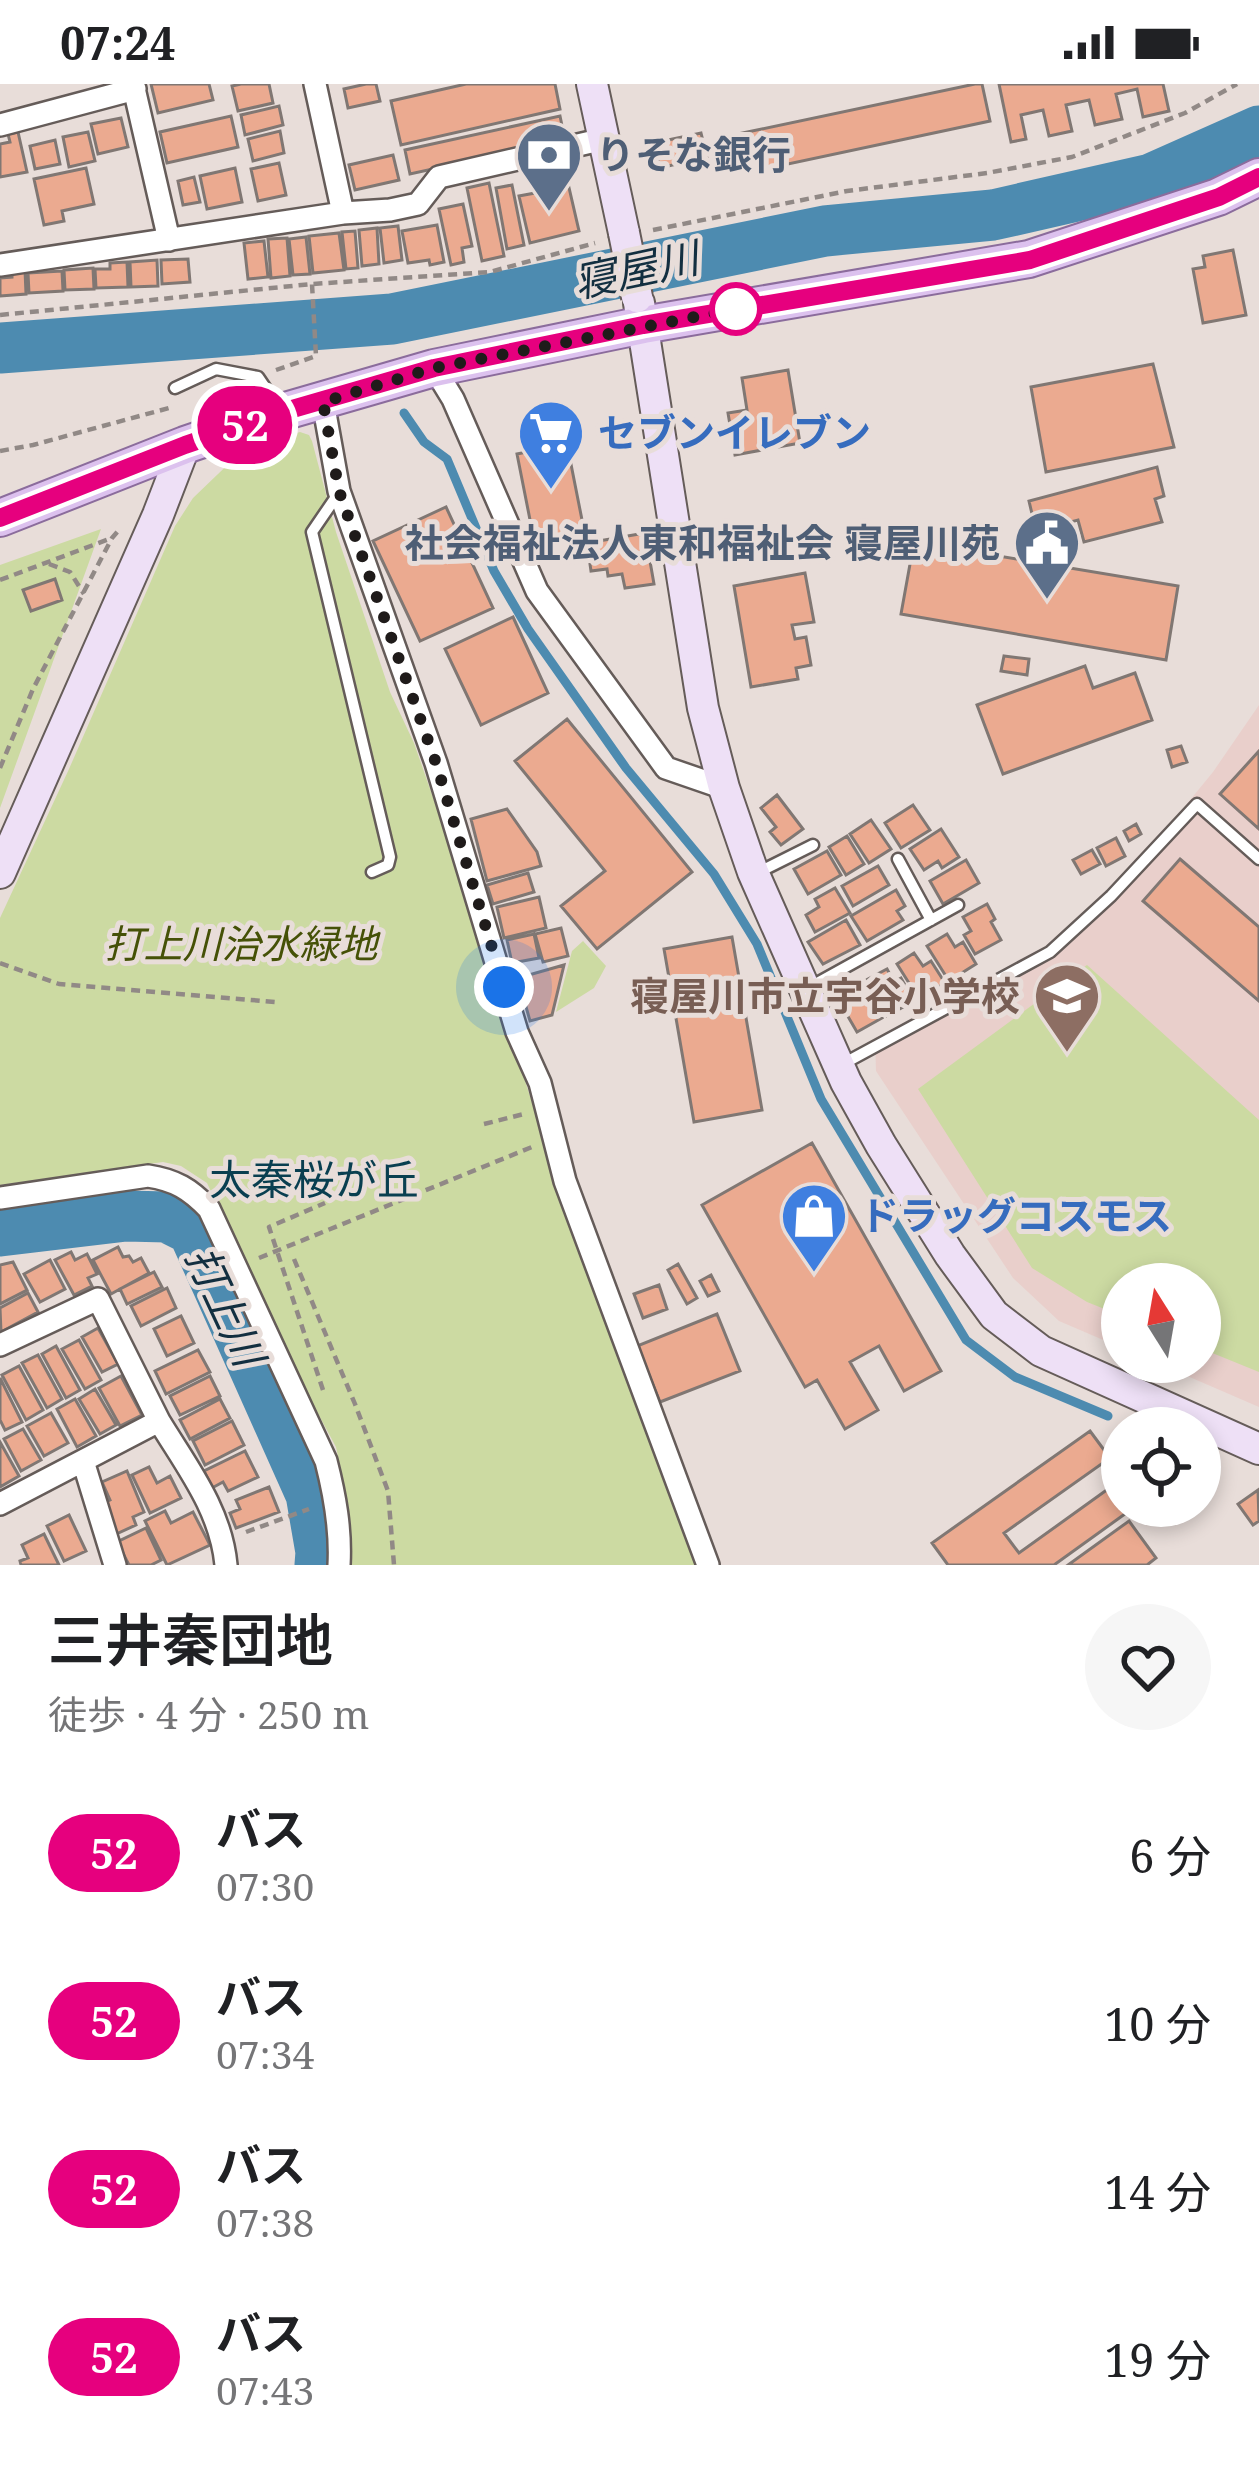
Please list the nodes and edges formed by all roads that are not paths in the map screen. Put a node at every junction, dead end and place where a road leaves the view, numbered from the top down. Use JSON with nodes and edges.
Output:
{"nodes":[{"id":1,"x":315,"y":84,"type":"edge"},
{"id":2,"x":592,"y":84,"type":"edge"},
{"id":3,"x":134,"y":87,"type":"edge"},
{"id":4,"x":0,"y":125,"type":"edge"},
{"id":5,"x":604,"y":139,"type":"junction"},
{"id":6,"x":1259,"y":177,"type":"edge"},
{"id":7,"x":343,"y":213,"type":"junction"},
{"id":8,"x":169,"y":240,"type":"junction"},
{"id":9,"x":0,"y":265,"type":"edge"},
{"id":10,"x":640,"y":311,"type":"junction"},
{"id":11,"x":434,"y":368,"type":"junction"},
{"id":12,"x":175,"y":388,"type":"dead end"},
{"id":13,"x":323,"y":402,"type":"junction"},
{"id":14,"x":282,"y":412,"type":"junction"},
{"id":15,"x":185,"y":445,"type":"junction"},
{"id":16,"x":339,"y":491,"type":"junction"},
{"id":17,"x":0,"y":518,"type":"edge"},
{"id":18,"x":724,"y":788,"type":"junction"},
{"id":19,"x":813,"y":845,"type":"dead end"},
{"id":20,"x":898,"y":859,"type":"dead end"},
{"id":21,"x":1259,"y":859,"type":"edge"},
{"id":22,"x":372,"y":872,"type":"dead end"},
{"id":23,"x":0,"y":873,"type":"edge"},
{"id":24,"x":754,"y":874,"type":"junction"},
{"id":25,"x":958,"y":905,"type":"dead end"},
{"id":26,"x":931,"y":920,"type":"junction"},
{"id":27,"x":805,"y":990,"type":"junction"},
{"id":28,"x":838,"y":1067,"type":"junction"},
{"id":29,"x":0,"y":1198,"type":"edge"},
{"id":30,"x":0,"y":1345,"type":"edge"},
{"id":31,"x":159,"y":1421,"type":"junction"},
{"id":32,"x":1259,"y":1449,"type":"edge"},
{"id":33,"x":83,"y":1461,"type":"junction"},
{"id":34,"x":0,"y":1504,"type":"edge"},
{"id":35,"x":115,"y":1565,"type":"edge"},
{"id":36,"x":226,"y":1565,"type":"edge"},
{"id":37,"x":339,"y":1565,"type":"edge"},
{"id":38,"x":708,"y":1565,"type":"edge"}],
"edges":[{"from":1,"to":7,"type":"street"},
{"from":2,"to":5,"type":"street"},
{"from":3,"to":4,"type":"street"},
{"from":3,"to":8,"type":"street"},
{"from":5,"to":7,"type":"street"},
{"from":5,"to":10,"type":"street","bridge":true},
{"from":6,"to":10,"type":"main road"},
{"from":7,"to":8,"type":"street"},
{"from":8,"to":9,"type":"street"},
{"from":10,"to":11,"type":"main road"},
{"from":10,"to":18,"type":"street"},
{"from":11,"to":13,"type":"main road"},
{"from":11,"to":18,"type":"street"},
{"from":12,"to":14,"type":"lane"},
{"from":13,"to":14,"type":"main road"},
{"from":13,"to":16,"type":"street"},
{"from":14,"to":15,"type":"main road"},
{"from":15,"to":17,"type":"main road"},
{"from":15,"to":23,"type":"street"},
{"from":16,"to":22,"type":"lane"},
{"from":16,"to":38,"type":"street"},
{"from":18,"to":24,"type":"street"},
{"from":19,"to":24,"type":"lane"},
{"from":20,"to":26,"type":"lane"},
{"from":21,"to":28,"type":"lane"},
{"from":24,"to":27,"type":"street"},
{"from":25,"to":26,"type":"lane"},
{"from":26,"to":27,"type":"lane"},
{"from":27,"to":28,"type":"street"},
{"from":28,"to":32,"type":"street"},
{"from":29,"to":37,"type":"street"},
{"from":30,"to":31,"type":"street"},
{"from":31,"to":33,"type":"street"},
{"from":31,"to":36,"type":"street"},
{"from":33,"to":34,"type":"street"},
{"from":33,"to":35,"type":"street"}]}
